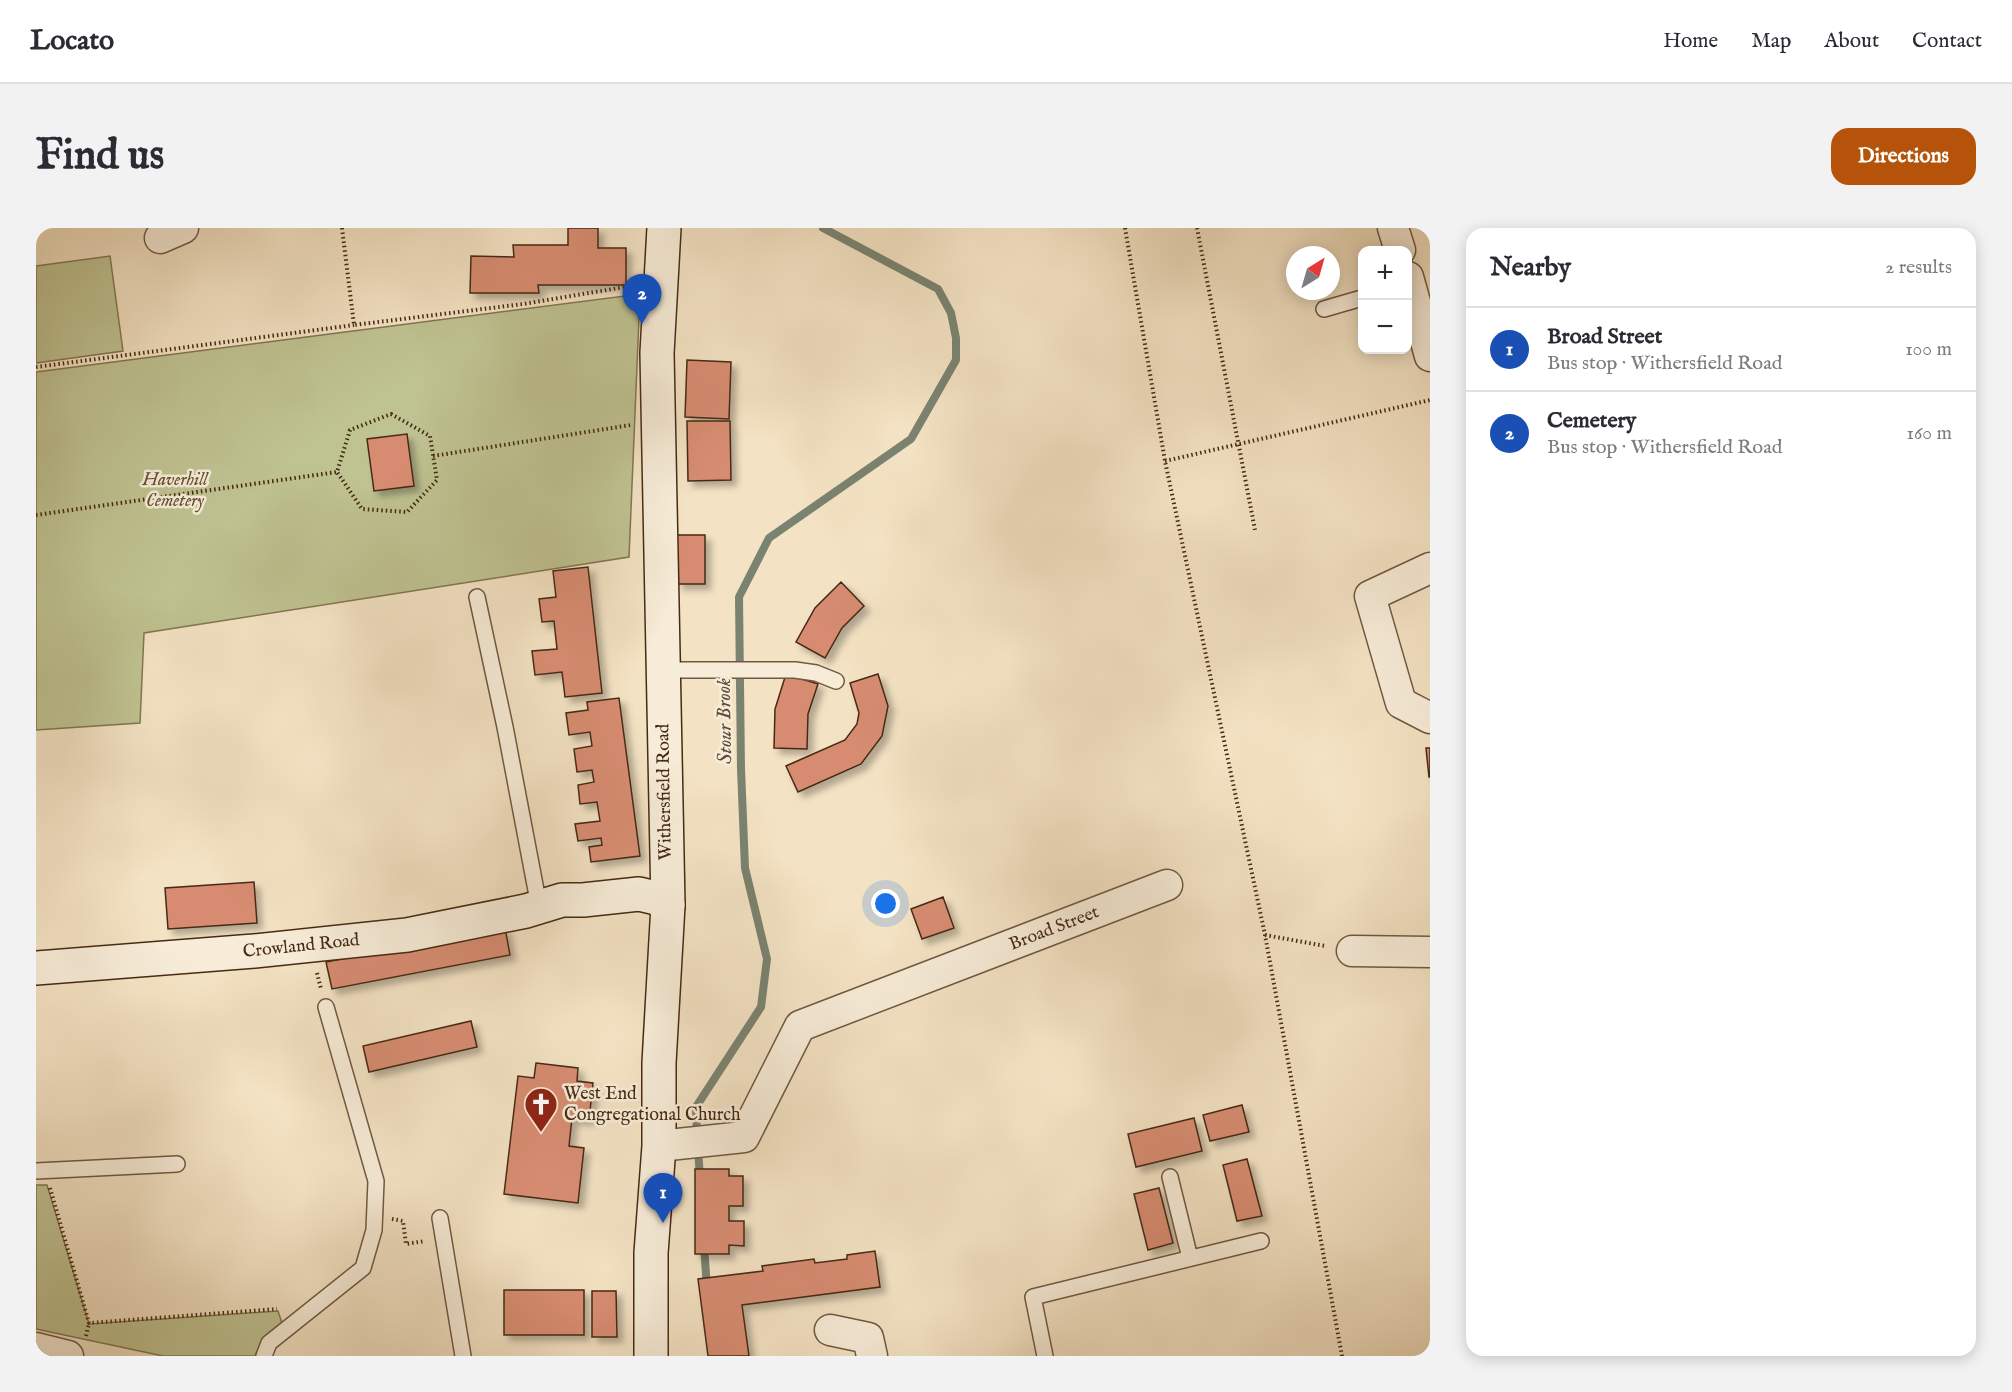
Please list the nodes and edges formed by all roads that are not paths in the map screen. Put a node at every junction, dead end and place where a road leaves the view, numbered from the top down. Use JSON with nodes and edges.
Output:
{"nodes":[{"id":1,"x":664,"y":228,"type":"edge"},
{"id":2,"x":1393,"y":228,"type":"edge"},
{"id":3,"x":1399,"y":246,"type":"edge"},
{"id":4,"x":1412,"y":295,"type":"edge"},
{"id":5,"x":1358,"y":299,"type":"edge"},
{"id":6,"x":1324,"y":309,"type":"dead end"},
{"id":7,"x":1430,"y":356,"type":"edge"},
{"id":8,"x":1430,"y":568,"type":"edge"},
{"id":9,"x":477,"y":597,"type":"dead end"},
{"id":10,"x":663,"y":670,"type":"junction"},
{"id":11,"x":836,"y":681,"type":"dead end"},
{"id":12,"x":1430,"y":718,"type":"edge"},
{"id":13,"x":666,"y":867,"type":"junction"},
{"id":14,"x":1167,"y":885,"type":"dead end"},
{"id":15,"x":551,"y":903,"type":"junction"},
{"id":16,"x":668,"y":905,"type":"junction"},
{"id":17,"x":1352,"y":951,"type":"road end"},
{"id":18,"x":1430,"y":952,"type":"edge"},
{"id":19,"x":36,"y":968,"type":"edge"},
{"id":20,"x":326,"y":1007,"type":"road end"},
{"id":21,"x":659,"y":1146,"type":"junction"},
{"id":22,"x":177,"y":1164,"type":"dead end"},
{"id":23,"x":40,"y":1170,"type":"edge"},
{"id":24,"x":1170,"y":1178,"type":"dead end"},
{"id":25,"x":440,"y":1218,"type":"dead end"},
{"id":26,"x":1261,"y":1241,"type":"dead end"},
{"id":27,"x":1190,"y":1258,"type":"junction"},
{"id":28,"x":830,"y":1330,"type":"dead end"},
{"id":29,"x":36,"y":1348,"type":"edge"},
{"id":30,"x":68,"y":1356,"type":"edge"},
{"id":31,"x":264,"y":1356,"type":"edge"},
{"id":32,"x":463,"y":1356,"type":"edge"},
{"id":33,"x":651,"y":1356,"type":"edge"},
{"id":34,"x":872,"y":1356,"type":"edge"},
{"id":35,"x":1045,"y":1356,"type":"edge"}],
"edges":[{"from":1,"to":10,"type":"street","name":"Withersfield Road"},
{"from":2,"to":3,"type":"street"},
{"from":4,"to":7,"type":"street"},
{"from":5,"to":6,"type":"lane"},
{"from":8,"to":12,"type":"street"},
{"from":9,"to":15,"type":"lane"},
{"from":10,"to":11,"type":"lane"},
{"from":10,"to":13,"type":"street","name":"Withersfield Road"},
{"from":13,"to":15,"type":"street","name":"Crowland Road"},
{"from":13,"to":16,"type":"street","name":"Withersfield Road"},
{"from":14,"to":21,"type":"street","name":"Broad Street"},
{"from":15,"to":16,"type":"street","name":"Crowland Road"},
{"from":15,"to":19,"type":"street","name":"Crowland Road"},
{"from":16,"to":21,"type":"street","name":"Withersfield Road"},
{"from":17,"to":18,"type":"street"},
{"from":20,"to":31,"type":"lane"},
{"from":21,"to":33,"type":"street","name":"Withersfield Road"},
{"from":22,"to":23,"type":"lane"},
{"from":24,"to":27,"type":"lane"},
{"from":25,"to":32,"type":"lane"},
{"from":26,"to":27,"type":"lane"},
{"from":27,"to":35,"type":"lane"},
{"from":28,"to":34,"type":"street"},
{"from":29,"to":30,"type":"street"}]}
